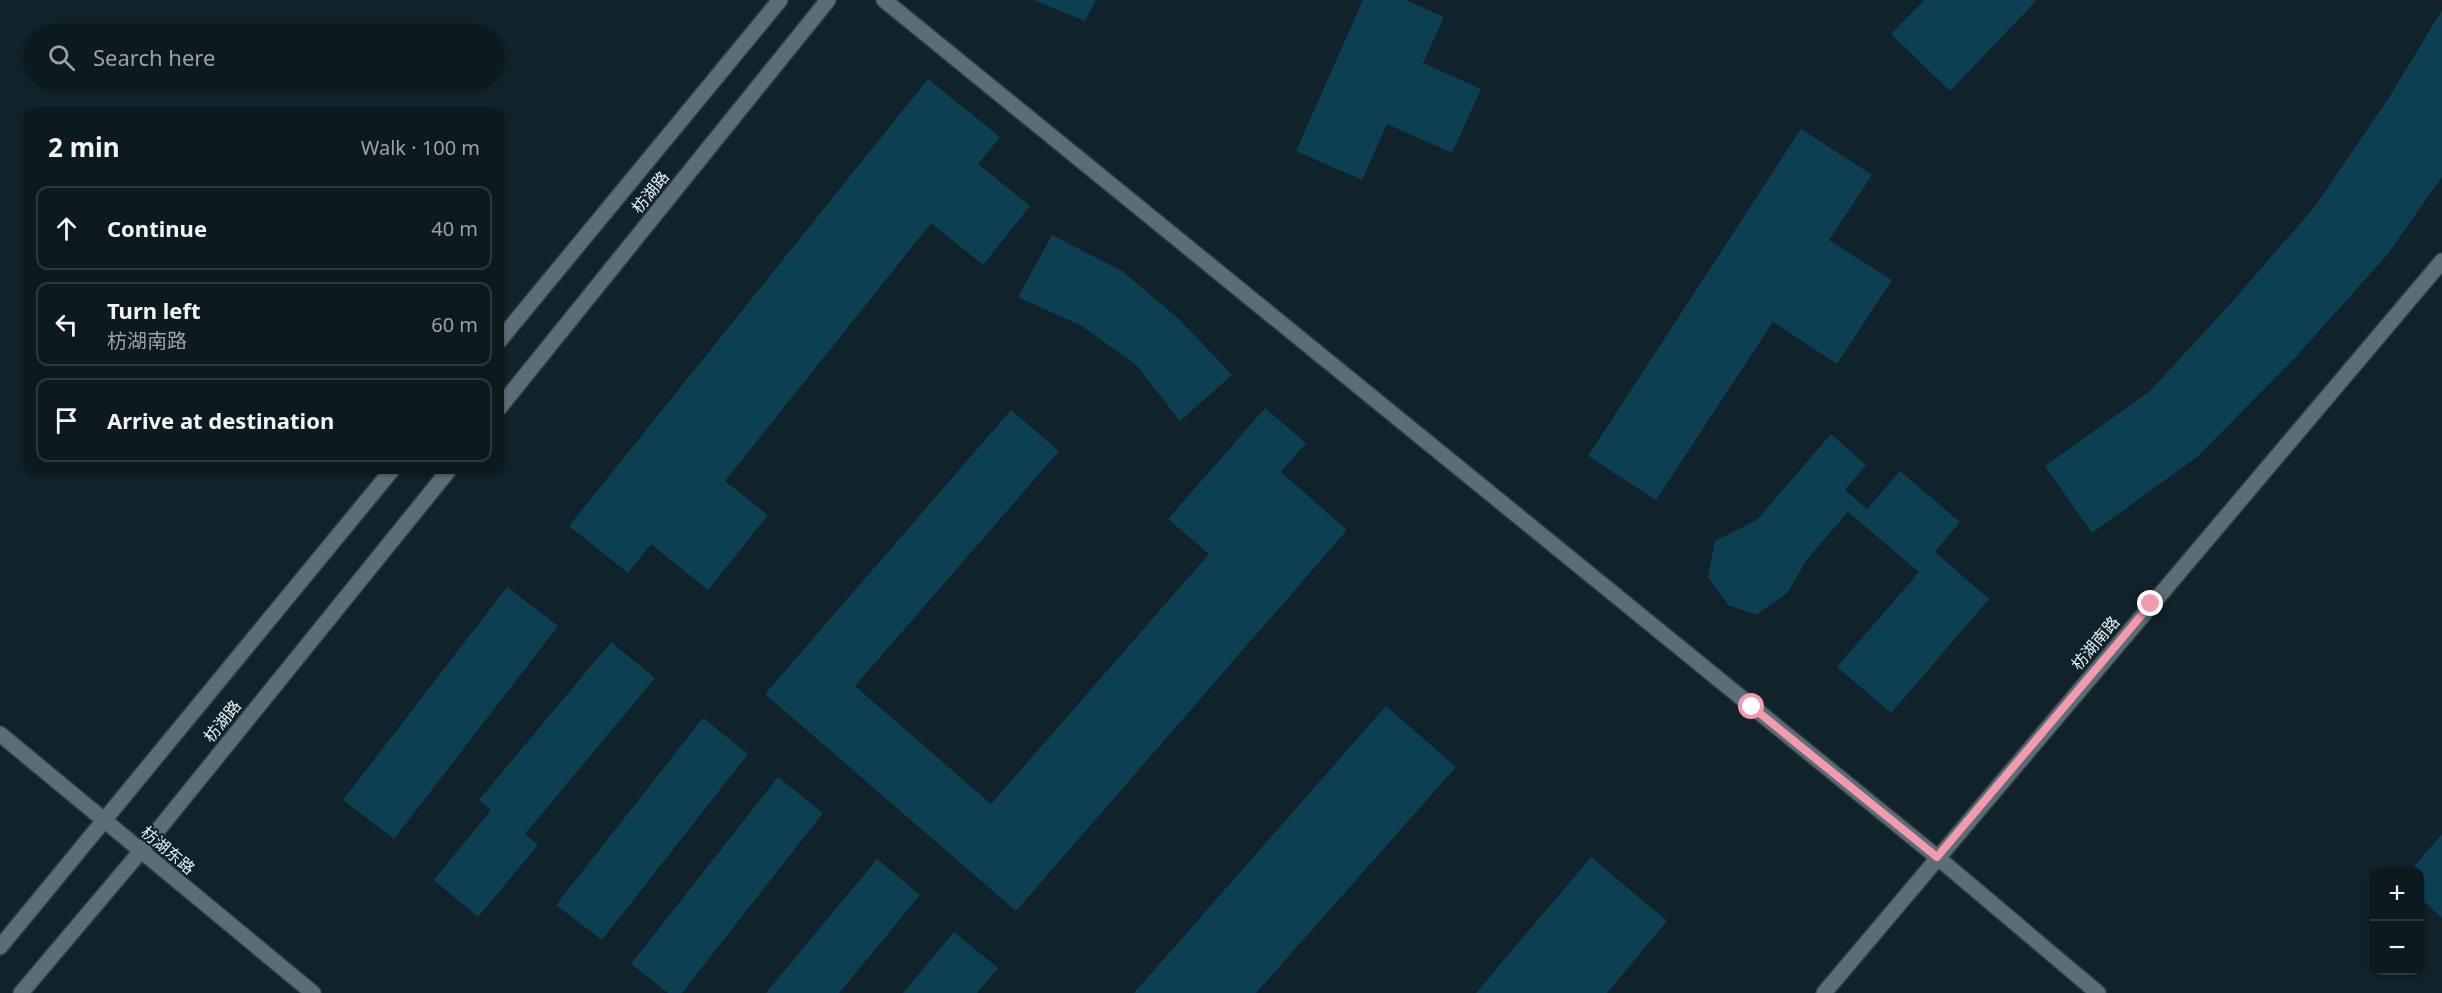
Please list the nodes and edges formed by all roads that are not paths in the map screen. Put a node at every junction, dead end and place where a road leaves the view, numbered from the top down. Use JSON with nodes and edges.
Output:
{"nodes":[{"id":1,"x":780,"y":0,"type":"edge"},
{"id":2,"x":828,"y":0,"type":"edge"},
{"id":3,"x":884,"y":0,"type":"edge"},
{"id":4,"x":2442,"y":261,"type":"edge"},
{"id":5,"x":504,"y":335,"type":"edge"},
{"id":6,"x":504,"y":402,"type":"edge"},
{"id":7,"x":389,"y":474,"type":"edge"},
{"id":8,"x":446,"y":474,"type":"edge"},
{"id":9,"x":0,"y":734,"type":"edge"},
{"id":10,"x":103,"y":820,"type":"junction"},
{"id":11,"x":141,"y":851,"type":"junction"},
{"id":12,"x":1937,"y":857,"type":"junction"},
{"id":13,"x":0,"y":947,"type":"edge"},
{"id":14,"x":21,"y":993,"type":"edge"},
{"id":15,"x":313,"y":993,"type":"edge"},
{"id":16,"x":1824,"y":993,"type":"edge"},
{"id":17,"x":2098,"y":993,"type":"edge"}],
"edges":[{"from":1,"to":5,"type":"street","name":"枋湖路"},
{"from":2,"to":6,"type":"street","name":"枋湖路"},
{"from":3,"to":12,"type":"street"},
{"from":4,"to":12,"type":"street","name":"枋湖南路"},
{"from":7,"to":10,"type":"street","name":"枋湖路"},
{"from":8,"to":11,"type":"street","name":"枋湖路"},
{"from":9,"to":10,"type":"street","name":"枋湖东路"},
{"from":10,"to":11,"type":"street","name":"枋湖东路"},
{"from":10,"to":13,"type":"street","name":"枋湖路"},
{"from":11,"to":14,"type":"street","name":"枋湖路"},
{"from":11,"to":15,"type":"street","name":"枋湖东路"},
{"from":12,"to":16,"type":"street","name":"枋湖南路"},
{"from":12,"to":17,"type":"street"}]}
